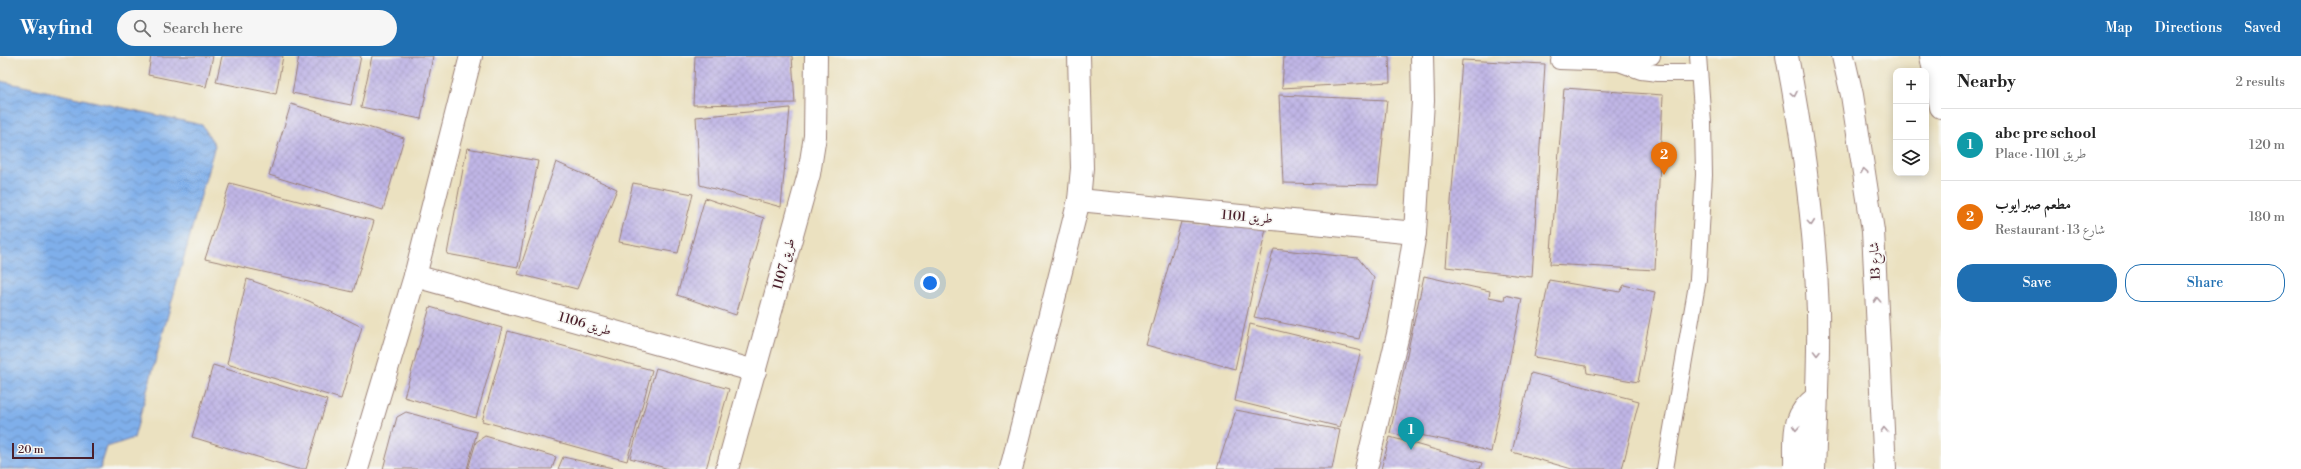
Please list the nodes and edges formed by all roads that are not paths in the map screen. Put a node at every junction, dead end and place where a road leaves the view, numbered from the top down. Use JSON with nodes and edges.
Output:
{"nodes":[{"id":1,"x":471,"y":56,"type":"edge"},
{"id":2,"x":816,"y":56,"type":"edge"},
{"id":3,"x":1079,"y":56,"type":"edge"},
{"id":4,"x":1422,"y":56,"type":"edge"},
{"id":5,"x":1652,"y":56,"type":"edge"},
{"id":6,"x":1698,"y":56,"type":"edge"},
{"id":7,"x":1786,"y":56,"type":"edge"},
{"id":8,"x":1842,"y":56,"type":"edge"},
{"id":9,"x":1931,"y":56,"type":"edge"},
{"id":10,"x":1559,"y":61,"type":"dead end"},
{"id":11,"x":1619,"y":63,"type":"junction"},
{"id":12,"x":1699,"y":73,"type":"junction"},
{"id":13,"x":1941,"y":107,"type":"edge"},
{"id":14,"x":1079,"y":200,"type":"junction"},
{"id":15,"x":1415,"y":233,"type":"junction"},
{"id":16,"x":415,"y":276,"type":"junction"},
{"id":17,"x":755,"y":371,"type":"junction"},
{"id":18,"x":1817,"y":397,"type":"junction"},
{"id":19,"x":357,"y":469,"type":"edge"},
{"id":20,"x":728,"y":469,"type":"edge"},
{"id":21,"x":1011,"y":469,"type":"edge"},
{"id":22,"x":1366,"y":469,"type":"edge"},
{"id":23,"x":1665,"y":469,"type":"edge"},
{"id":24,"x":1795,"y":469,"type":"edge"},
{"id":25,"x":1814,"y":469,"type":"edge"},
{"id":26,"x":1885,"y":469,"type":"edge"}],
"edges":[{"from":1,"to":16,"type":"main road"},
{"from":2,"to":17,"type":"main road","name":"طريق 1107"},
{"from":3,"to":14,"type":"main road"},
{"from":4,"to":15,"type":"main road"},
{"from":5,"to":11,"type":"lane"},
{"from":6,"to":12,"type":"lane"},
{"from":7,"to":18,"type":"main road","one_way":true},
{"from":26,"to":8,"type":"main road","name":"شارع 13","one_way":true},
{"from":9,"to":13,"type":"main road"},
{"from":10,"to":11,"type":"lane"},
{"from":11,"to":12,"type":"lane"},
{"from":12,"to":23,"type":"lane"},
{"from":14,"to":15,"type":"main road","name":"طريق 1101"},
{"from":14,"to":21,"type":"main road"},
{"from":15,"to":22,"type":"main road"},
{"from":16,"to":17,"type":"main road","name":"طريق 1106"},
{"from":16,"to":19,"type":"main road"},
{"from":17,"to":20,"type":"main road","name":"طريق 1107"},
{"from":18,"to":24,"type":"main road","one_way":true},
{"from":18,"to":25,"type":"main road"}]}
